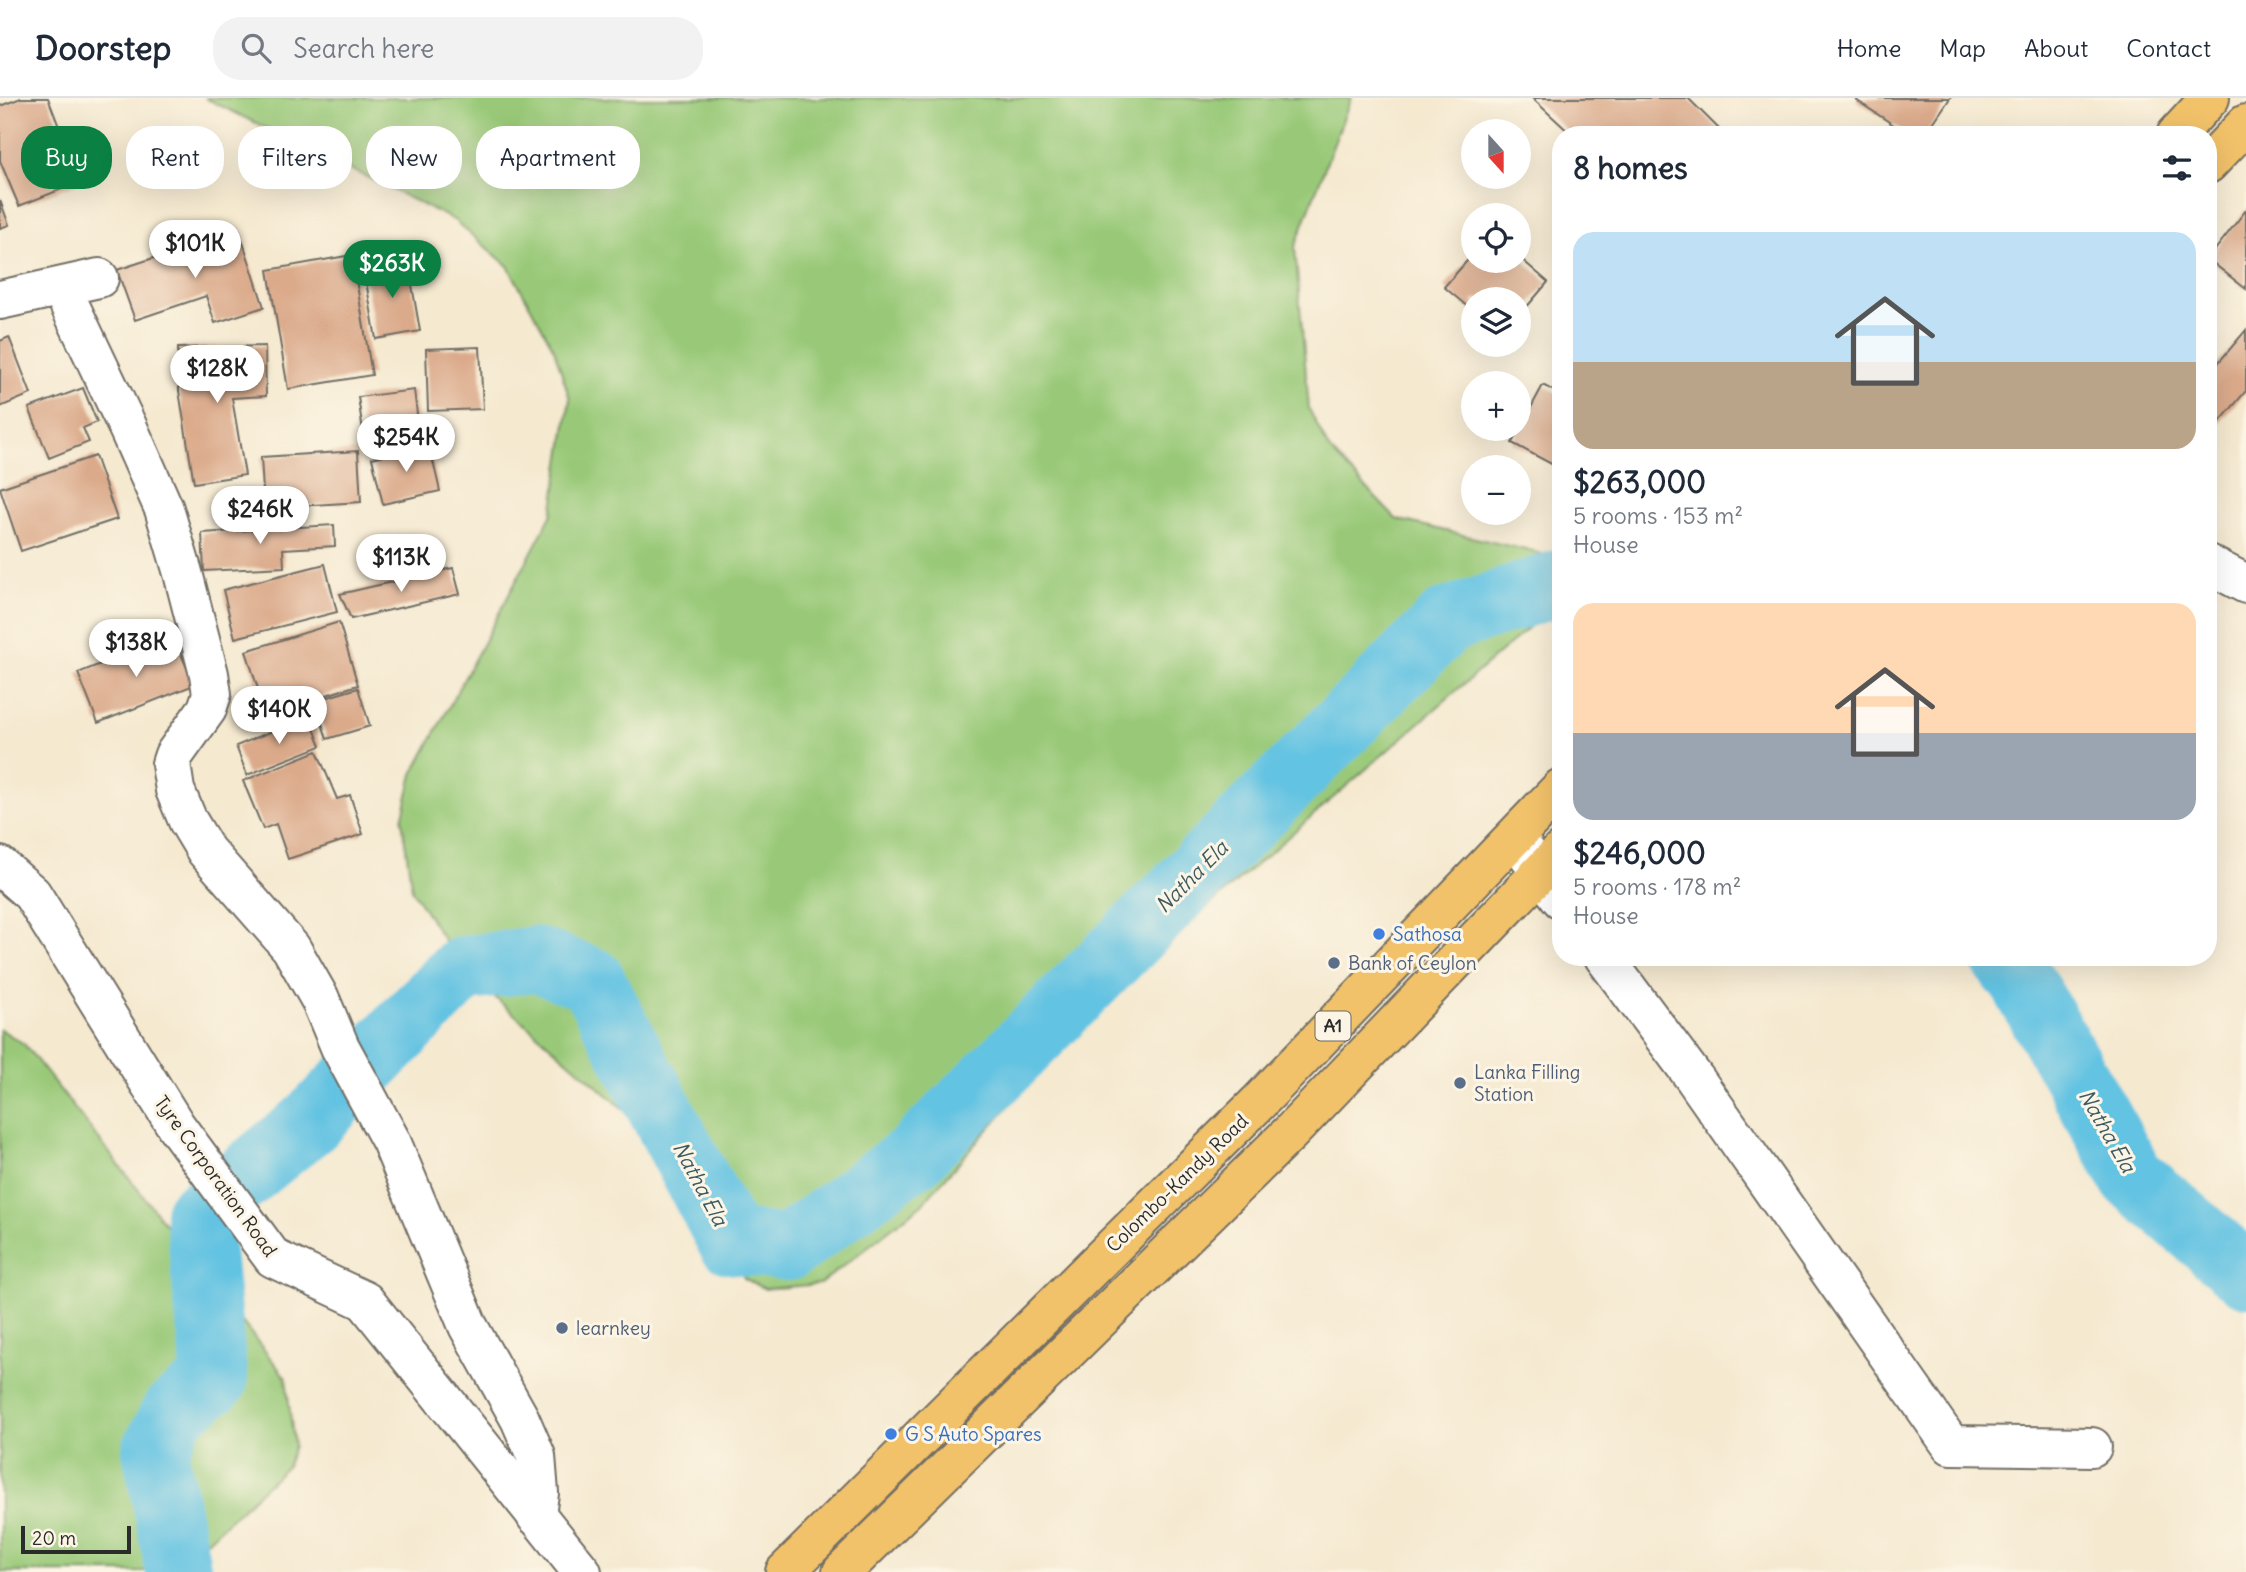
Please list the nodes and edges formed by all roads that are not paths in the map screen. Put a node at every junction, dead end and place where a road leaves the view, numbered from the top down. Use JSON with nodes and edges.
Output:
{"nodes":[{"id":1,"x":2210,"y":98,"type":"edge"},
{"id":2,"x":2246,"y":124,"type":"edge"},
{"id":3,"x":2184,"y":126,"type":"edge"},
{"id":4,"x":2217,"y":155,"type":"edge"},
{"id":5,"x":99,"y":278,"type":"dead end"},
{"id":6,"x":61,"y":287,"type":"junction"},
{"id":7,"x":0,"y":300,"type":"edge"},
{"id":8,"x":2217,"y":569,"type":"edge"},
{"id":9,"x":2246,"y":584,"type":"edge"},
{"id":10,"x":1552,"y":798,"type":"edge"},
{"id":11,"x":1515,"y":837,"type":"junction"},
{"id":12,"x":0,"y":866,"type":"edge"},
{"id":13,"x":1552,"y":872,"type":"edge"},
{"id":14,"x":1552,"y":876,"type":"edge"},
{"id":15,"x":1611,"y":966,"type":"edge"},
{"id":16,"x":2091,"y":1447,"type":"dead end"},
{"id":17,"x":536,"y":1516,"type":"junction"},
{"id":18,"x":582,"y":1572,"type":"edge"},
{"id":19,"x":785,"y":1572,"type":"edge"},
{"id":20,"x":842,"y":1572,"type":"edge"}],
"edges":[{"from":1,"to":3,"type":"highway"},
{"from":2,"to":4,"type":"highway"},
{"from":5,"to":6,"type":"street"},
{"from":6,"to":7,"type":"street"},
{"from":6,"to":17,"type":"street"},
{"from":8,"to":9,"type":"street"},
{"from":10,"to":11,"type":"highway","name":"Colombo-Kandy Road","number":"A1"},
{"from":11,"to":13,"type":"street"},
{"from":11,"to":19,"type":"highway","name":"Colombo-Kandy Road","number":"A1"},
{"from":12,"to":17,"type":"street","name":"Tyre Corporation Road"},
{"from":14,"to":20,"type":"highway","number":"A1"},
{"from":15,"to":16,"type":"street"},
{"from":17,"to":18,"type":"street","name":"Tyre Corporation Road"}]}
